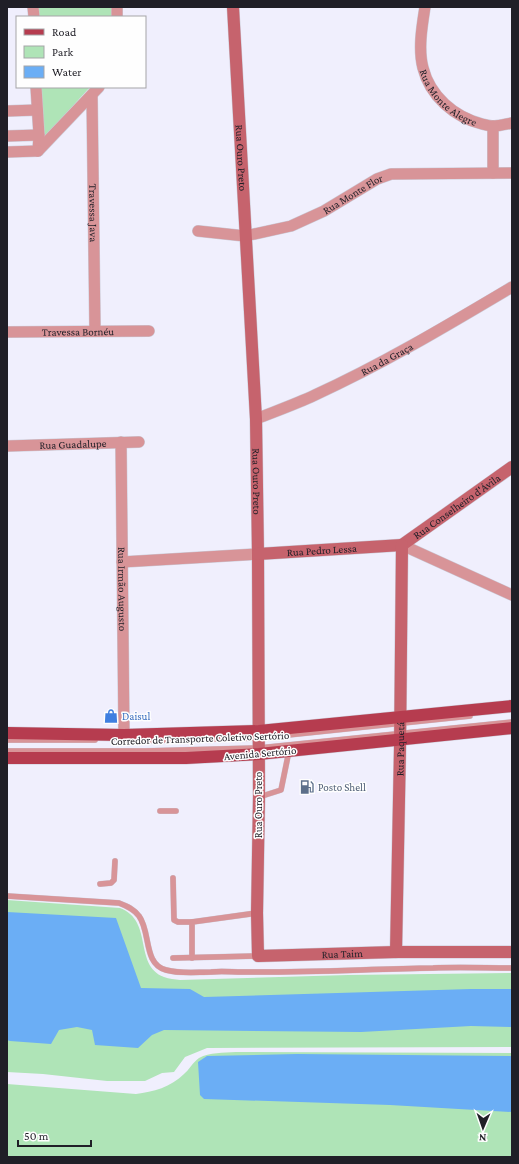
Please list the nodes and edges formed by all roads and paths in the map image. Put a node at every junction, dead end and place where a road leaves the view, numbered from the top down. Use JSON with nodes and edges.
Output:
{"nodes":[{"id":1,"x":234,"y":7,"type":"edge"},
{"id":2,"x":425,"y":7,"type":"edge"},
{"id":3,"x":36,"y":88,"type":"edge"},
{"id":4,"x":96,"y":91,"type":"edge"},
{"id":5,"x":37,"y":110,"type":"junction"},
{"id":6,"x":7,"y":111,"type":"edge"},
{"id":7,"x":512,"y":123,"type":"edge"},
{"id":8,"x":494,"y":126,"type":"junction"},
{"id":9,"x":39,"y":135,"type":"junction"},
{"id":10,"x":7,"y":136,"type":"edge"},
{"id":11,"x":38,"y":151,"type":"junction"},
{"id":12,"x":7,"y":152,"type":"edge"},
{"id":13,"x":492,"y":173,"type":"junction"},
{"id":14,"x":512,"y":173,"type":"edge"},
{"id":15,"x":198,"y":231,"type":"dead end"},
{"id":16,"x":245,"y":236,"type":"junction"},
{"id":17,"x":512,"y":287,"type":"edge"},
{"id":18,"x":95,"y":331,"type":"junction"},
{"id":19,"x":150,"y":331,"type":"dead end"},
{"id":20,"x":7,"y":332,"type":"edge"},
{"id":21,"x":256,"y":419,"type":"junction"},
{"id":22,"x":121,"y":442,"type":"junction"},
{"id":23,"x":139,"y":442,"type":"dead end"},
{"id":24,"x":7,"y":446,"type":"edge"},
{"id":25,"x":512,"y":467,"type":"edge"},
{"id":26,"x":402,"y":545,"type":"junction"},
{"id":27,"x":258,"y":554,"type":"junction"},
{"id":28,"x":122,"y":562,"type":"junction"},
{"id":29,"x":512,"y":595,"type":"edge"},
{"id":30,"x":512,"y":706,"type":"edge"},
{"id":31,"x":512,"y":711,"type":"edge"},
{"id":32,"x":512,"y":722,"type":"edge"},
{"id":33,"x":512,"y":728,"type":"edge"},
{"id":34,"x":400,"y":729,"type":"junction"},
{"id":35,"x":7,"y":733,"type":"edge"},
{"id":36,"x":124,"y":735,"type":"junction"},
{"id":37,"x":7,"y":740,"type":"edge"},
{"id":38,"x":259,"y":743,"type":"junction"},
{"id":39,"x":289,"y":750,"type":"junction"},
{"id":40,"x":7,"y":751,"type":"edge"},
{"id":41,"x":7,"y":758,"type":"edge"},
{"id":42,"x":259,"y":797,"type":"junction"},
{"id":43,"x":160,"y":811,"type":"dead end"},
{"id":44,"x":176,"y":811,"type":"dead end"},
{"id":45,"x":115,"y":861,"type":"dead end"},
{"id":46,"x":173,"y":878,"type":"dead end"},
{"id":47,"x":100,"y":884,"type":"dead end"},
{"id":48,"x":7,"y":896,"type":"edge"},
{"id":49,"x":257,"y":913,"type":"junction"},
{"id":50,"x":192,"y":922,"type":"junction"},
{"id":51,"x":396,"y":952,"type":"junction"},
{"id":52,"x":512,"y":952,"type":"edge"},
{"id":53,"x":258,"y":956,"type":"junction"},
{"id":54,"x":173,"y":958,"type":"dead end"},
{"id":55,"x":192,"y":958,"type":"junction"},
{"id":56,"x":512,"y":968,"type":"edge"}],
"edges":[{"from":1,"to":16,"type":"street","name":"Rua Ouro Preto"},
{"from":2,"to":8,"type":"street","name":"Rua Monte Alegre"},
{"from":3,"to":5,"type":"street"},
{"from":4,"to":11,"type":"street"},
{"from":4,"to":18,"type":"street","name":"Travessa Java"},
{"from":5,"to":6,"type":"street"},
{"from":5,"to":9,"type":"street"},
{"from":7,"to":8,"type":"street"},
{"from":8,"to":13,"type":"street","name":"Rua Monte Alegre"},
{"from":9,"to":10,"type":"street"},
{"from":9,"to":11,"type":"street"},
{"from":11,"to":12,"type":"street"},
{"from":13,"to":14,"type":"street","name":"Rua Monte Flor"},
{"from":13,"to":16,"type":"street","name":"Rua Monte Flor"},
{"from":15,"to":16,"type":"street","name":"Rua Monte Flor"},
{"from":16,"to":21,"type":"street","name":"Rua Ouro Preto"},
{"from":17,"to":21,"type":"street","name":"Rua da Graça"},
{"from":18,"to":19,"type":"street","name":"Travessa Bornéu"},
{"from":18,"to":20,"type":"street","name":"Travessa Bornéu"},
{"from":21,"to":27,"type":"street","name":"Rua Ouro Preto"},
{"from":22,"to":23,"type":"street","name":"Rua Guadalupe"},
{"from":22,"to":24,"type":"street","name":"Rua Guadalupe"},
{"from":22,"to":28,"type":"street","name":"Rua Irmão Augusto"},
{"from":25,"to":26,"type":"street","name":"Rua Conselheiro d'Ávila"},
{"from":26,"to":27,"type":"street","name":"Rua Pedro Lessa"},
{"from":26,"to":29,"type":"street","name":"Rua Pedro Lessa"},
{"from":26,"to":34,"type":"street","name":"Rua Paquetá"},
{"from":27,"to":28,"type":"street","name":"Rua Pedro Lessa"},
{"from":27,"to":38,"type":"street","name":"Rua Ouro Preto"},
{"from":28,"to":36,"type":"street","name":"Rua Irmão Augusto"},
{"from":30,"to":34,"type":"main road","name":"Avenida Sertório"},
{"from":31,"to":34,"type":"lane"},
{"from":32,"to":34,"type":"lane"},
{"from":33,"to":34,"type":"main road","name":"Avenida Sertório"},
{"from":34,"to":38,"type":"main road","name":"Avenida Sertório"},
{"from":34,"to":39,"type":"main road","name":"Avenida Sertório"},
{"from":34,"to":51,"type":"street","name":"Rua Paquetá"},
{"from":35,"to":36,"type":"main road","name":"Avenida Sertório"},
{"from":36,"to":38,"type":"main road","name":"Avenida Sertório"},
{"from":37,"to":38,"type":"lane","name":"Corredor de Transporte Coletivo Sertório"},
{"from":38,"to":39,"type":"main road","name":"Avenida Sertório"},
{"from":38,"to":40,"type":"lane","name":"Corredor de Transporte Coletivo Sertório"},
{"from":38,"to":41,"type":"main road","name":"Avenida Sertório"},
{"from":38,"to":42,"type":"street","name":"Rua Ouro Preto"},
{"from":39,"to":42,"type":"lane"},
{"from":42,"to":49,"type":"street","name":"Rua Ouro Preto"},
{"from":43,"to":44,"type":"lane"},
{"from":45,"to":47,"type":"lane"},
{"from":46,"to":50,"type":"lane"},
{"from":48,"to":56,"type":"lane"},
{"from":49,"to":50,"type":"lane"},
{"from":49,"to":53,"type":"street","name":"Rua Ouro Preto"},
{"from":50,"to":55,"type":"lane"},
{"from":51,"to":52,"type":"street","name":"Rua Taim"},
{"from":51,"to":53,"type":"street","name":"Rua Taim"},
{"from":53,"to":55,"type":"lane","name":"Rua Taim"},
{"from":54,"to":55,"type":"lane","name":"Rua Taim"}]}
